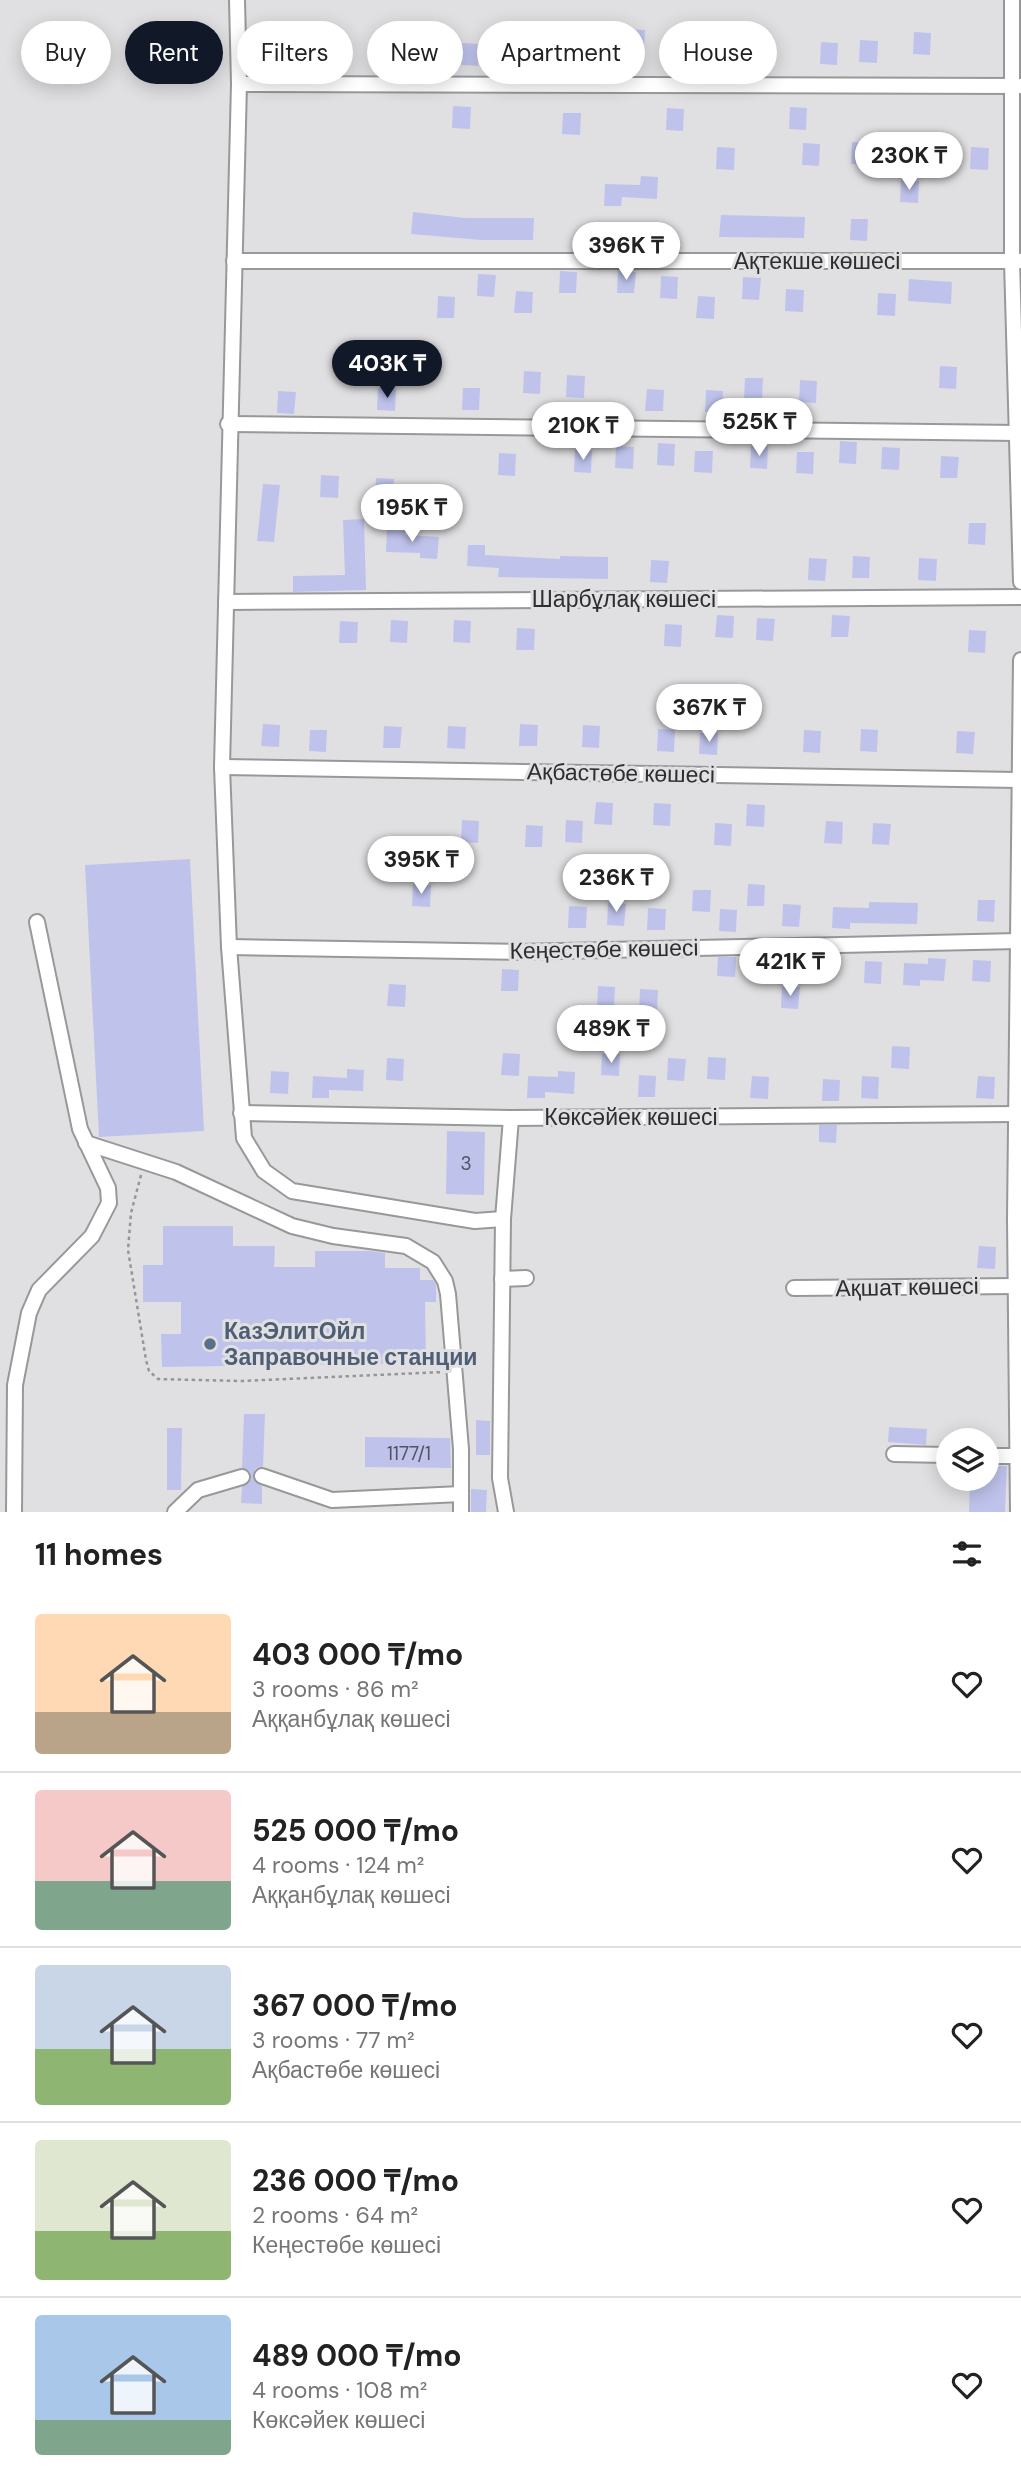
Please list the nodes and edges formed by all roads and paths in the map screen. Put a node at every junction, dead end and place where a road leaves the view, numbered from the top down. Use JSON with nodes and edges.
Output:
{"nodes":[{"id":1,"x":237,"y":0,"type":"edge"},
{"id":2,"x":1012,"y":0,"type":"edge"},
{"id":3,"x":238,"y":21,"type":"edge"},
{"id":4,"x":239,"y":84,"type":"joint"},
{"id":5,"x":1017,"y":86,"type":"edge"},
{"id":6,"x":234,"y":261,"type":"junction"},
{"id":7,"x":1017,"y":261,"type":"edge"},
{"id":8,"x":228,"y":424,"type":"junction"},
{"id":9,"x":1019,"y":433,"type":"edge"},
{"id":10,"x":1021,"y":582,"type":"edge"},
{"id":11,"x":1021,"y":597,"type":"edge"},
{"id":12,"x":226,"y":602,"type":"junction"},
{"id":13,"x":1021,"y":660,"type":"edge"},
{"id":14,"x":222,"y":766,"type":"junction"},
{"id":15,"x":1020,"y":780,"type":"edge"},
{"id":16,"x":37,"y":922,"type":"dead end"},
{"id":17,"x":1020,"y":941,"type":"edge"},
{"id":18,"x":229,"y":947,"type":"junction"},
{"id":19,"x":242,"y":1113,"type":"junction"},
{"id":20,"x":1018,"y":1114,"type":"edge"},
{"id":21,"x":511,"y":1118,"type":"junction"},
{"id":22,"x":86,"y":1143,"type":"junction"},
{"id":23,"x":145,"y":1161,"type":"junction"},
{"id":24,"x":503,"y":1219,"type":"junction"},
{"id":25,"x":526,"y":1278,"type":"dead end"},
{"id":26,"x":502,"y":1279,"type":"junction"},
{"id":27,"x":1018,"y":1286,"type":"edge"},
{"id":28,"x":794,"y":1288,"type":"dead end"},
{"id":29,"x":453,"y":1372,"type":"junction"},
{"id":30,"x":894,"y":1454,"type":"dead end"},
{"id":31,"x":936,"y":1455,"type":"edge"},
{"id":32,"x":999,"y":1455,"type":"edge"},
{"id":33,"x":1018,"y":1456,"type":"edge"},
{"id":34,"x":242,"y":1476,"type":"dead end"},
{"id":35,"x":262,"y":1476,"type":"dead end"},
{"id":36,"x":461,"y":1494,"type":"junction"},
{"id":37,"x":326,"y":1499,"type":"junction"},
{"id":38,"x":14,"y":1512,"type":"edge"},
{"id":39,"x":175,"y":1512,"type":"edge"},
{"id":40,"x":339,"y":1512,"type":"edge"},
{"id":41,"x":461,"y":1512,"type":"edge"},
{"id":42,"x":506,"y":1512,"type":"edge"},
{"id":43,"x":1018,"y":1512,"type":"edge"}],
"edges":[{"from":1,"to":3,"type":"street"},
{"from":2,"to":5,"type":"street"},
{"from":4,"to":5,"type":"street"},
{"from":4,"to":6,"type":"street"},
{"from":5,"to":7,"type":"street"},
{"from":6,"to":7,"type":"street","name":"Ақтекше көшесі"},
{"from":6,"to":8,"type":"street"},
{"from":7,"to":9,"type":"street"},
{"from":8,"to":9,"type":"street"},
{"from":8,"to":12,"type":"street"},
{"from":9,"to":10,"type":"street"},
{"from":11,"to":12,"type":"street","name":"Шарбұлақ көшесі"},
{"from":12,"to":14,"type":"street"},
{"from":13,"to":15,"type":"street"},
{"from":14,"to":15,"type":"street","name":"Ақбастөбе көшесі"},
{"from":14,"to":18,"type":"street"},
{"from":15,"to":17,"type":"street"},
{"from":16,"to":22,"type":"street"},
{"from":17,"to":18,"type":"street","name":"Кеңестөбе көшесі"},
{"from":17,"to":20,"type":"street"},
{"from":18,"to":19,"type":"street"},
{"from":19,"to":21,"type":"street","name":"Көксәйек көшесі"},
{"from":19,"to":24,"type":"street"},
{"from":20,"to":21,"type":"street","name":"Көксәйек көшесі"},
{"from":20,"to":27,"type":"street"},
{"from":21,"to":24,"type":"street"},
{"from":22,"to":23,"type":"street"},
{"from":22,"to":38,"type":"street"},
{"from":23,"to":29,"type":"street"},
{"from":23,"to":29,"type":"path"},
{"from":24,"to":26,"type":"street"},
{"from":25,"to":26,"type":"street"},
{"from":26,"to":42,"type":"street"},
{"from":27,"to":28,"type":"street","name":"Ақшат көшесі"},
{"from":27,"to":33,"type":"street"},
{"from":29,"to":36,"type":"street"},
{"from":30,"to":31,"type":"street"},
{"from":32,"to":33,"type":"street"},
{"from":33,"to":43,"type":"street"},
{"from":34,"to":39,"type":"street"},
{"from":35,"to":37,"type":"street"},
{"from":36,"to":37,"type":"street"},
{"from":36,"to":41,"type":"street"},
{"from":37,"to":40,"type":"street"}]}
